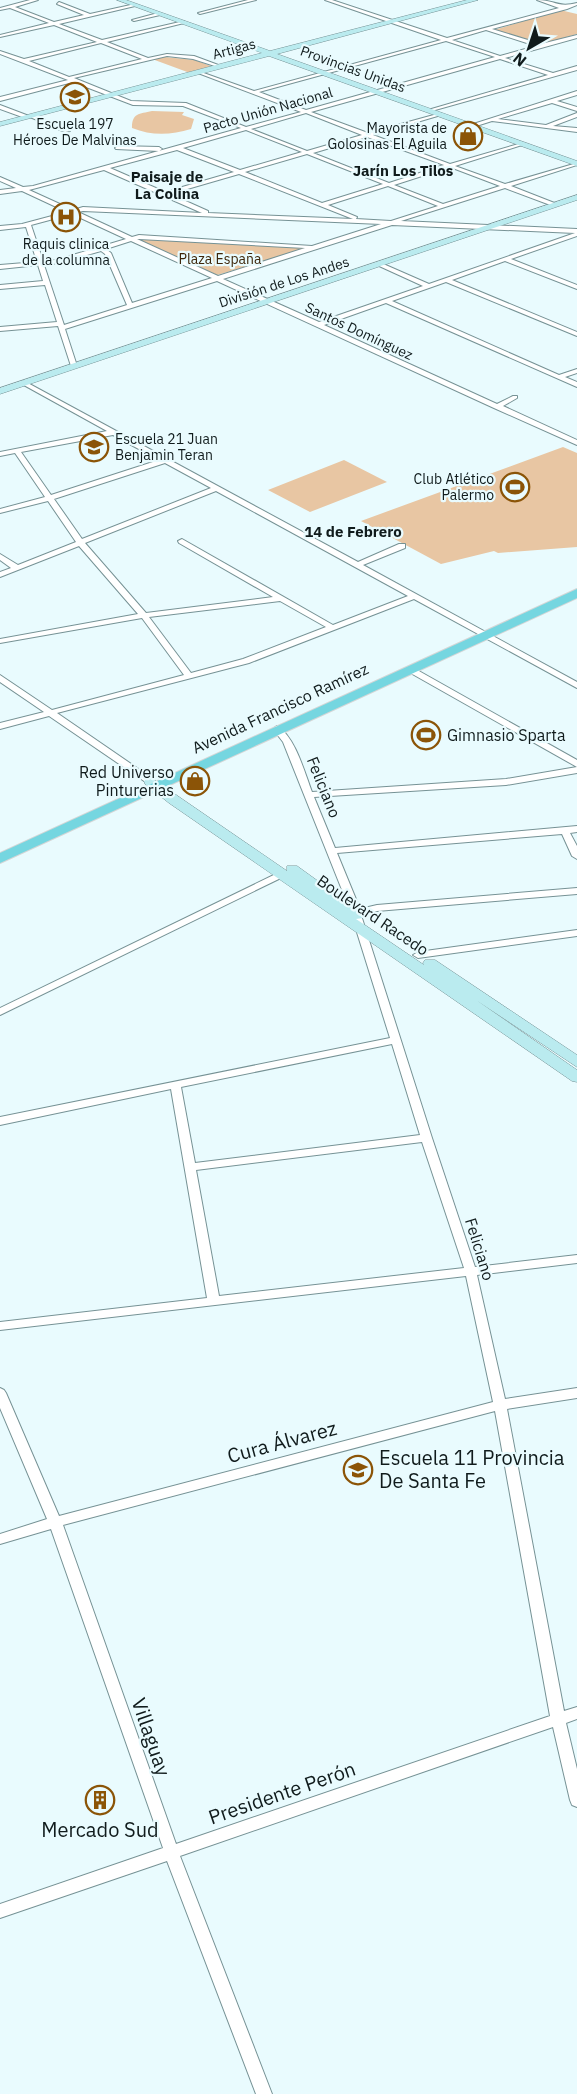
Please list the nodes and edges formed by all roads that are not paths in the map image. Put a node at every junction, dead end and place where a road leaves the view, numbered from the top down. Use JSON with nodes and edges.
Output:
{"nodes":[{"id":1,"x":32,"y":0,"type":"edge"},
{"id":2,"x":120,"y":0,"type":"edge"},
{"id":3,"x":233,"y":0,"type":"edge"},
{"id":4,"x":254,"y":0,"type":"edge"},
{"id":5,"x":327,"y":0,"type":"edge"},
{"id":6,"x":475,"y":0,"type":"edge"},
{"id":7,"x":539,"y":0,"type":"edge"},
{"id":8,"x":59,"y":3,"type":"dead end"},
{"id":9,"x":242,"y":3,"type":"junction"},
{"id":10,"x":577,"y":4,"type":"edge"},
{"id":11,"x":133,"y":5,"type":"junction"},
{"id":12,"x":9,"y":6,"type":"junction"},
{"id":13,"x":565,"y":8,"type":"junction"},
{"id":14,"x":0,"y":9,"type":"edge"},
{"id":15,"x":577,"y":12,"type":"edge"},
{"id":16,"x":200,"y":13,"type":"dead end"},
{"id":17,"x":158,"y":14,"type":"junction"},
{"id":18,"x":89,"y":15,"type":"junction"},
{"id":19,"x":134,"y":20,"type":"dead end"},
{"id":20,"x":392,"y":21,"type":"junction"},
{"id":21,"x":182,"y":22,"type":"junction"},
{"id":22,"x":55,"y":24,"type":"junction"},
{"id":23,"x":487,"y":29,"type":"junction"},
{"id":24,"x":0,"y":36,"type":"edge"},
{"id":25,"x":577,"y":36,"type":"edge"},
{"id":26,"x":448,"y":40,"type":"junction"},
{"id":27,"x":103,"y":42,"type":"junction"},
{"id":28,"x":541,"y":46,"type":"junction"},
{"id":29,"x":0,"y":52,"type":"edge"},
{"id":30,"x":270,"y":54,"type":"junction"},
{"id":31,"x":500,"y":58,"type":"junction"},
{"id":32,"x":146,"y":59,"type":"junction"},
{"id":33,"x":24,"y":61,"type":"junction"},
{"id":34,"x":219,"y":67,"type":"junction"},
{"id":35,"x":577,"y":68,"type":"edge"},
{"id":36,"x":200,"y":72,"type":"junction"},
{"id":37,"x":325,"y":74,"type":"junction"},
{"id":38,"x":553,"y":75,"type":"junction"},
{"id":39,"x":71,"y":79,"type":"junction"},
{"id":40,"x":255,"y":92,"type":"junction"},
{"id":41,"x":377,"y":92,"type":"junction"},
{"id":42,"x":577,"y":93,"type":"edge"},
{"id":43,"x":112,"y":95,"type":"junction"},
{"id":44,"x":0,"y":99,"type":"edge"},
{"id":45,"x":551,"y":101,"type":"junction"},
{"id":46,"x":0,"y":107,"type":"edge"},
{"id":47,"x":577,"y":109,"type":"edge"},
{"id":48,"x":429,"y":111,"type":"junction"},
{"id":49,"x":306,"y":112,"type":"junction"},
{"id":50,"x":439,"y":114,"type":"junction"},
{"id":51,"x":577,"y":115,"type":"edge"},
{"id":52,"x":30,"y":117,"type":"junction"},
{"id":53,"x":490,"y":120,"type":"junction"},
{"id":54,"x":0,"y":124,"type":"edge"},
{"id":55,"x":470,"y":126,"type":"junction"},
{"id":56,"x":547,"y":126,"type":"junction"},
{"id":57,"x":246,"y":129,"type":"junction"},
{"id":58,"x":577,"y":130,"type":"edge"},
{"id":59,"x":67,"y":131,"type":"dead end"},
{"id":60,"x":368,"y":135,"type":"junction"},
{"id":61,"x":577,"y":138,"type":"edge"},
{"id":62,"x":520,"y":144,"type":"junction"},
{"id":63,"x":118,"y":148,"type":"dead end"},
{"id":64,"x":178,"y":148,"type":"junction"},
{"id":65,"x":168,"y":150,"type":"junction"},
{"id":66,"x":307,"y":153,"type":"junction"},
{"id":67,"x":576,"y":164,"type":"edge"},
{"id":68,"x":449,"y":165,"type":"junction"},
{"id":69,"x":104,"y":168,"type":"junction"},
{"id":70,"x":240,"y":172,"type":"junction"},
{"id":71,"x":0,"y":179,"type":"edge"},
{"id":72,"x":387,"y":184,"type":"junction"},
{"id":73,"x":505,"y":186,"type":"junction"},
{"id":74,"x":25,"y":190,"type":"junction"},
{"id":75,"x":0,"y":192,"type":"edge"},
{"id":76,"x":165,"y":194,"type":"junction"},
{"id":77,"x":577,"y":197,"type":"edge"},
{"id":78,"x":322,"y":205,"type":"junction"},
{"id":79,"x":555,"y":205,"type":"junction"},
{"id":80,"x":443,"y":206,"type":"junction"},
{"id":81,"x":71,"y":211,"type":"junction"},
{"id":82,"x":211,"y":215,"type":"junction"},
{"id":83,"x":361,"y":221,"type":"junction"},
{"id":84,"x":390,"y":223,"type":"junction"},
{"id":85,"x":28,"y":224,"type":"junction"},
{"id":86,"x":0,"y":228,"type":"edge"},
{"id":87,"x":488,"y":228,"type":"junction"},
{"id":88,"x":577,"y":233,"type":"edge"},
{"id":89,"x":131,"y":238,"type":"junction"},
{"id":90,"x":101,"y":248,"type":"junction"},
{"id":91,"x":313,"y":248,"type":"junction"},
{"id":92,"x":505,"y":259,"type":"junction"},
{"id":93,"x":42,"y":263,"type":"junction"},
{"id":94,"x":379,"y":264,"type":"junction"},
{"id":95,"x":0,"y":267,"type":"edge"},
{"id":96,"x":218,"y":278,"type":"junction"},
{"id":97,"x":446,"y":280,"type":"junction"},
{"id":98,"x":48,"y":283,"type":"junction"},
{"id":99,"x":429,"y":286,"type":"junction"},
{"id":100,"x":0,"y":287,"type":"edge"},
{"id":101,"x":577,"y":287,"type":"edge"},
{"id":102,"x":386,"y":301,"type":"junction"},
{"id":103,"x":267,"y":302,"type":"junction"},
{"id":104,"x":132,"y":306,"type":"junction"},
{"id":105,"x":318,"y":325,"type":"junction"},
{"id":106,"x":61,"y":326,"type":"junction"},
{"id":107,"x":0,"y":329,"type":"edge"},
{"id":108,"x":577,"y":334,"type":"edge"},
{"id":109,"x":74,"y":366,"type":"junction"},
{"id":110,"x":577,"y":370,"type":"edge"},
{"id":111,"x":558,"y":377,"type":"junction"},
{"id":112,"x":24,"y":383,"type":"junction"},
{"id":113,"x":577,"y":385,"type":"edge"},
{"id":114,"x":0,"y":391,"type":"edge"},
{"id":115,"x":515,"y":397,"type":"dead end"},
{"id":116,"x":496,"y":407,"type":"junction"},
{"id":117,"x":115,"y":432,"type":"junction"},
{"id":118,"x":577,"y":443,"type":"edge"},
{"id":119,"x":17,"y":450,"type":"junction"},
{"id":120,"x":0,"y":454,"type":"edge"},
{"id":121,"x":166,"y":460,"type":"junction"},
{"id":122,"x":217,"y":488,"type":"junction"},
{"id":123,"x":51,"y":498,"type":"junction"},
{"id":124,"x":0,"y":512,"type":"edge"},
{"id":125,"x":182,"y":541,"type":"dead end"},
{"id":126,"x":80,"y":542,"type":"junction"},
{"id":127,"x":402,"y":546,"type":"dead end"},
{"id":128,"x":0,"y":556,"type":"edge"},
{"id":129,"x":357,"y":565,"type":"junction"},
{"id":130,"x":17,"y":568,"type":"junction"},
{"id":131,"x":0,"y":575,"type":"edge"},
{"id":132,"x":577,"y":584,"type":"edge"},
{"id":133,"x":577,"y":593,"type":"edge"},
{"id":134,"x":413,"y":597,"type":"junction"},
{"id":135,"x":282,"y":598,"type":"junction"},
{"id":136,"x":144,"y":616,"type":"junction"},
{"id":137,"x":333,"y":628,"type":"junction"},
{"id":138,"x":480,"y":632,"type":"junction"},
{"id":139,"x":0,"y":640,"type":"edge"},
{"id":140,"x":410,"y":669,"type":"junction"},
{"id":141,"x":189,"y":676,"type":"junction"},
{"id":142,"x":0,"y":678,"type":"edge"},
{"id":143,"x":577,"y":685,"type":"edge"},
{"id":144,"x":51,"y":712,"type":"junction"},
{"id":145,"x":0,"y":726,"type":"edge"},
{"id":146,"x":277,"y":729,"type":"junction"},
{"id":147,"x":577,"y":764,"type":"edge"},
{"id":148,"x":577,"y":770,"type":"edge"},
{"id":149,"x":157,"y":782,"type":"junction"},
{"id":150,"x":309,"y":795,"type":"junction"},
{"id":151,"x":577,"y":828,"type":"edge"},
{"id":152,"x":566,"y":831,"type":"junction"},
{"id":153,"x":0,"y":849,"type":"edge"},
{"id":154,"x":331,"y":851,"type":"junction"},
{"id":155,"x":577,"y":856,"type":"edge"},
{"id":156,"x":0,"y":859,"type":"edge"},
{"id":157,"x":282,"y":874,"type":"junction"},
{"id":158,"x":577,"y":891,"type":"edge"},
{"id":159,"x":356,"y":913,"type":"junction"},
{"id":160,"x":360,"y":928,"type":"junction"},
{"id":161,"x":577,"y":933,"type":"edge"},
{"id":162,"x":418,"y":955,"type":"junction"},
{"id":163,"x":0,"y":1012,"type":"edge"},
{"id":164,"x":395,"y":1040,"type":"junction"},
{"id":165,"x":577,"y":1062,"type":"edge"},
{"id":166,"x":577,"y":1077,"type":"edge"},
{"id":167,"x":176,"y":1086,"type":"junction"},
{"id":168,"x":0,"y":1121,"type":"edge"},
{"id":169,"x":426,"y":1138,"type":"junction"},
{"id":170,"x":190,"y":1167,"type":"junction"},
{"id":171,"x":577,"y":1259,"type":"edge"},
{"id":172,"x":471,"y":1272,"type":"junction"},
{"id":173,"x":214,"y":1301,"type":"junction"},
{"id":174,"x":0,"y":1326,"type":"edge"},
{"id":175,"x":577,"y":1393,"type":"edge"},
{"id":176,"x":0,"y":1394,"type":"edge"},
{"id":177,"x":500,"y":1405,"type":"junction"},
{"id":178,"x":55,"y":1522,"type":"junction"},
{"id":179,"x":0,"y":1539,"type":"edge"},
{"id":180,"x":577,"y":1713,"type":"edge"},
{"id":181,"x":558,"y":1719,"type":"junction"},
{"id":182,"x":577,"y":1800,"type":"edge"},
{"id":183,"x":172,"y":1854,"type":"junction"},
{"id":184,"x":0,"y":1911,"type":"edge"},
{"id":185,"x":264,"y":2094,"type":"edge"}],
"edges":[{"from":1,"to":12,"type":"street"},
{"from":2,"to":11,"type":"street","name":"Provincias Unidas"},
{"from":3,"to":9,"type":"street"},
{"from":4,"to":9,"type":"street"},
{"from":5,"to":20,"type":"street"},
{"from":6,"to":20,"type":"street","name":"Artigas"},
{"from":7,"to":13,"type":"street"},
{"from":8,"to":18,"type":"street"},
{"from":9,"to":16,"type":"street"},
{"from":10,"to":13,"type":"street"},
{"from":11,"to":17,"type":"street","name":"Provincias Unidas"},
{"from":11,"to":18,"type":"street"},
{"from":12,"to":14,"type":"street"},
{"from":12,"to":22,"type":"street"},
{"from":13,"to":15,"type":"street"},
{"from":13,"to":23,"type":"street"},
{"from":17,"to":19,"type":"street"},
{"from":17,"to":21,"type":"street","name":"Provincias Unidas"},
{"from":18,"to":22,"type":"street"},
{"from":20,"to":26,"type":"street"},
{"from":20,"to":30,"type":"street","name":"Artigas"},
{"from":21,"to":27,"type":"street"},
{"from":21,"to":30,"type":"street","name":"Provincias Unidas"},
{"from":22,"to":24,"type":"street"},
{"from":22,"to":27,"type":"street"},
{"from":23,"to":26,"type":"street"},
{"from":23,"to":28,"type":"street"},
{"from":25,"to":28,"type":"street","name":"Pacto Unión Nacional"},
{"from":26,"to":31,"type":"street"},
{"from":26,"to":37,"type":"street"},
{"from":27,"to":32,"type":"street"},
{"from":27,"to":33,"type":"street"},
{"from":28,"to":31,"type":"street","name":"Pacto Unión Nacional"},
{"from":29,"to":33,"type":"street"},
{"from":30,"to":34,"type":"street","name":"Artigas"},
{"from":30,"to":37,"type":"street","name":"Provincias Unidas"},
{"from":31,"to":38,"type":"street"},
{"from":31,"to":41,"type":"street","name":"Pacto Unión Nacional"},
{"from":32,"to":34,"type":"street"},
{"from":32,"to":39,"type":"street"},
{"from":33,"to":39,"type":"street"},
{"from":34,"to":36,"type":"street","name":"Artigas"},
{"from":35,"to":38,"type":"street"},
{"from":36,"to":40,"type":"street"},
{"from":36,"to":43,"type":"street","name":"Artigas"},
{"from":37,"to":40,"type":"street"},
{"from":37,"to":41,"type":"street","name":"Provincias Unidas"},
{"from":38,"to":48,"type":"street"},
{"from":39,"to":43,"type":"street"},
{"from":39,"to":44,"type":"street"},
{"from":40,"to":49,"type":"street"},
{"from":41,"to":48,"type":"street","name":"Provincias Unidas"},
{"from":41,"to":49,"type":"street","name":"Pacto Unión Nacional"},
{"from":42,"to":45,"type":"street"},
{"from":43,"to":52,"type":"street","name":"Artigas"},
{"from":43,"to":57,"type":"street"},
{"from":45,"to":47,"type":"street"},
{"from":45,"to":53,"type":"street"},
{"from":46,"to":52,"type":"street"},
{"from":48,"to":50,"type":"street","name":"Provincias Unidas"},
{"from":49,"to":57,"type":"street","name":"Pacto Unión Nacional"},
{"from":49,"to":60,"type":"street"},
{"from":50,"to":55,"type":"street","name":"Provincias Unidas"},
{"from":50,"to":60,"type":"street"},
{"from":51,"to":56,"type":"street"},
{"from":52,"to":54,"type":"street","name":"Artigas"},
{"from":52,"to":59,"type":"street"},
{"from":53,"to":55,"type":"street"},
{"from":53,"to":56,"type":"street"},
{"from":55,"to":62,"type":"street","name":"Provincias Unidas"},
{"from":56,"to":58,"type":"street"},
{"from":56,"to":61,"type":"street"},
{"from":57,"to":64,"type":"street","name":"Pacto Unión Nacional"},
{"from":57,"to":66,"type":"street"},
{"from":60,"to":66,"type":"street"},
{"from":60,"to":68,"type":"street"},
{"from":62,"to":67,"type":"street","name":"Provincias Unidas"},
{"from":62,"to":68,"type":"street"},
{"from":63,"to":65,"type":"street"},
{"from":64,"to":65,"type":"street","name":"Pacto Unión Nacional"},
{"from":64,"to":70,"type":"street"},
{"from":65,"to":69,"type":"street","name":"Pacto Unión Nacional"},
{"from":66,"to":70,"type":"street"},
{"from":66,"to":72,"type":"street"},
{"from":67,"to":73,"type":"street"},
{"from":68,"to":72,"type":"street"},
{"from":68,"to":73,"type":"street"},
{"from":69,"to":74,"type":"street","name":"Pacto Unión Nacional"},
{"from":69,"to":76,"type":"street"},
{"from":70,"to":76,"type":"street"},
{"from":70,"to":78,"type":"street"},
{"from":71,"to":74,"type":"street","name":"Santos Domínguez"},
{"from":72,"to":78,"type":"street"},
{"from":72,"to":80,"type":"street"},
{"from":73,"to":79,"type":"street"},
{"from":73,"to":80,"type":"street"},
{"from":74,"to":75,"type":"street","name":"Pacto Unión Nacional"},
{"from":74,"to":81,"type":"street","name":"Santos Domínguez"},
{"from":76,"to":82,"type":"street"},
{"from":77,"to":79,"type":"street","name":"División de Los Andes"},
{"from":78,"to":83,"type":"street"},
{"from":79,"to":87,"type":"street","name":"División de Los Andes"},
{"from":80,"to":84,"type":"street"},
{"from":81,"to":82,"type":"street"},
{"from":81,"to":85,"type":"street"},
{"from":81,"to":89,"type":"street","name":"Santos Domínguez"},
{"from":82,"to":83,"type":"street"},
{"from":83,"to":84,"type":"street"},
{"from":84,"to":87,"type":"street"},
{"from":84,"to":91,"type":"street"},
{"from":85,"to":86,"type":"street"},
{"from":85,"to":93,"type":"street"},
{"from":87,"to":88,"type":"street"},
{"from":87,"to":94,"type":"street","name":"División de Los Andes"},
{"from":88,"to":92,"type":"street"},
{"from":89,"to":90,"type":"street"},
{"from":89,"to":91,"type":"street"},
{"from":89,"to":96,"type":"street","name":"Santos Domínguez"},
{"from":90,"to":93,"type":"street"},
{"from":90,"to":104,"type":"street"},
{"from":91,"to":96,"type":"street"},
{"from":92,"to":97,"type":"street"},
{"from":92,"to":101,"type":"street"},
{"from":93,"to":95,"type":"street"},
{"from":93,"to":98,"type":"street"},
{"from":94,"to":99,"type":"street"},
{"from":94,"to":103,"type":"street","name":"División de Los Andes"},
{"from":96,"to":103,"type":"street","name":"Santos Domínguez"},
{"from":96,"to":104,"type":"street"},
{"from":97,"to":99,"type":"street"},
{"from":97,"to":108,"type":"street"},
{"from":98,"to":100,"type":"street"},
{"from":98,"to":106,"type":"street"},
{"from":99,"to":102,"type":"street"},
{"from":102,"to":105,"type":"street"},
{"from":102,"to":111,"type":"street"},
{"from":103,"to":105,"type":"street","name":"Santos Domínguez"},
{"from":103,"to":109,"type":"street","name":"División de Los Andes"},
{"from":104,"to":106,"type":"street"},
{"from":105,"to":116,"type":"street","name":"Santos Domínguez"},
{"from":106,"to":107,"type":"street"},
{"from":106,"to":109,"type":"street"},
{"from":109,"to":112,"type":"street","name":"División de Los Andes"},
{"from":110,"to":111,"type":"street"},
{"from":111,"to":113,"type":"street"},
{"from":112,"to":114,"type":"street","name":"División de Los Andes"},
{"from":112,"to":117,"type":"street"},
{"from":115,"to":116,"type":"street"},
{"from":116,"to":118,"type":"street","name":"Santos Domínguez"},
{"from":117,"to":119,"type":"street"},
{"from":117,"to":121,"type":"street"},
{"from":119,"to":120,"type":"street"},
{"from":119,"to":123,"type":"street"},
{"from":121,"to":122,"type":"street"},
{"from":121,"to":123,"type":"street"},
{"from":122,"to":126,"type":"street"},
{"from":122,"to":129,"type":"street"},
{"from":123,"to":124,"type":"street"},
{"from":123,"to":126,"type":"street"},
{"from":125,"to":135,"type":"street"},
{"from":126,"to":130,"type":"street"},
{"from":126,"to":136,"type":"street"},
{"from":127,"to":129,"type":"street"},
{"from":128,"to":130,"type":"street"},
{"from":129,"to":134,"type":"street"},
{"from":130,"to":131,"type":"street"},
{"from":132,"to":138,"type":"main road","name":"Avenida Francisco Ramírez"},
{"from":133,"to":138,"type":"main road","name":"Avenida Francisco Ramírez"},
{"from":134,"to":137,"type":"street"},
{"from":134,"to":138,"type":"street"},
{"from":135,"to":136,"type":"street"},
{"from":135,"to":137,"type":"street"},
{"from":136,"to":139,"type":"street"},
{"from":136,"to":141,"type":"street"},
{"from":137,"to":141,"type":"street"},
{"from":138,"to":140,"type":"main road","name":"Avenida Francisco Ramírez"},
{"from":138,"to":143,"type":"street"},
{"from":138,"to":149,"type":"main road","name":"Avenida Francisco Ramírez"},
{"from":140,"to":146,"type":"main road","name":"Avenida Francisco Ramírez"},
{"from":140,"to":147,"type":"street"},
{"from":141,"to":144,"type":"street"},
{"from":142,"to":144,"type":"street"},
{"from":144,"to":145,"type":"street"},
{"from":144,"to":149,"type":"street"},
{"from":146,"to":149,"type":"main road","name":"Avenida Francisco Ramírez"},
{"from":146,"to":150,"type":"street","name":"Feliciano"},
{"from":148,"to":150,"type":"street"},
{"from":149,"to":153,"type":"main road","name":"Avenida Francisco Ramírez"},
{"from":149,"to":156,"type":"main road","name":"Avenida Francisco Ramírez"},
{"from":149,"to":157,"type":"street","name":"Boulevard Racedo"},
{"from":149,"to":159,"type":"street","name":"Boulevard Racedo"},
{"from":150,"to":154,"type":"street","name":"Feliciano"},
{"from":151,"to":152,"type":"street"},
{"from":152,"to":154,"type":"street"},
{"from":152,"to":155,"type":"street"},
{"from":154,"to":159,"type":"street","name":"Feliciano"},
{"from":157,"to":160,"type":"street","name":"Boulevard Racedo"},
{"from":157,"to":163,"type":"street"},
{"from":158,"to":159,"type":"street"},
{"from":159,"to":160,"type":"street","name":"Feliciano"},
{"from":159,"to":162,"type":"street","name":"Boulevard Racedo"},
{"from":160,"to":164,"type":"street","name":"Feliciano"},
{"from":160,"to":166,"type":"street","name":"Boulevard Racedo"},
{"from":161,"to":162,"type":"street"},
{"from":162,"to":165,"type":"street","name":"Boulevard Racedo"},
{"from":164,"to":167,"type":"street"},
{"from":164,"to":169,"type":"street","name":"Feliciano"},
{"from":167,"to":168,"type":"street"},
{"from":167,"to":170,"type":"street"},
{"from":169,"to":170,"type":"street"},
{"from":169,"to":172,"type":"street","name":"Feliciano"},
{"from":170,"to":173,"type":"street"},
{"from":171,"to":172,"type":"street"},
{"from":172,"to":173,"type":"street"},
{"from":172,"to":177,"type":"street","name":"Feliciano"},
{"from":173,"to":174,"type":"street"},
{"from":175,"to":177,"type":"street","name":"Cura Álvarez"},
{"from":176,"to":178,"type":"street","name":"Villaguay"},
{"from":177,"to":178,"type":"street","name":"Cura Álvarez"},
{"from":177,"to":181,"type":"street","name":"Feliciano"},
{"from":178,"to":179,"type":"street","name":"Cura Álvarez"},
{"from":178,"to":183,"type":"street","name":"Villaguay"},
{"from":180,"to":181,"type":"street","name":"Presidente Perón"},
{"from":181,"to":182,"type":"street","name":"Feliciano"},
{"from":181,"to":183,"type":"street","name":"Presidente Perón"},
{"from":183,"to":184,"type":"street","name":"Presidente Perón"},
{"from":183,"to":185,"type":"street","name":"Villaguay"}]}
